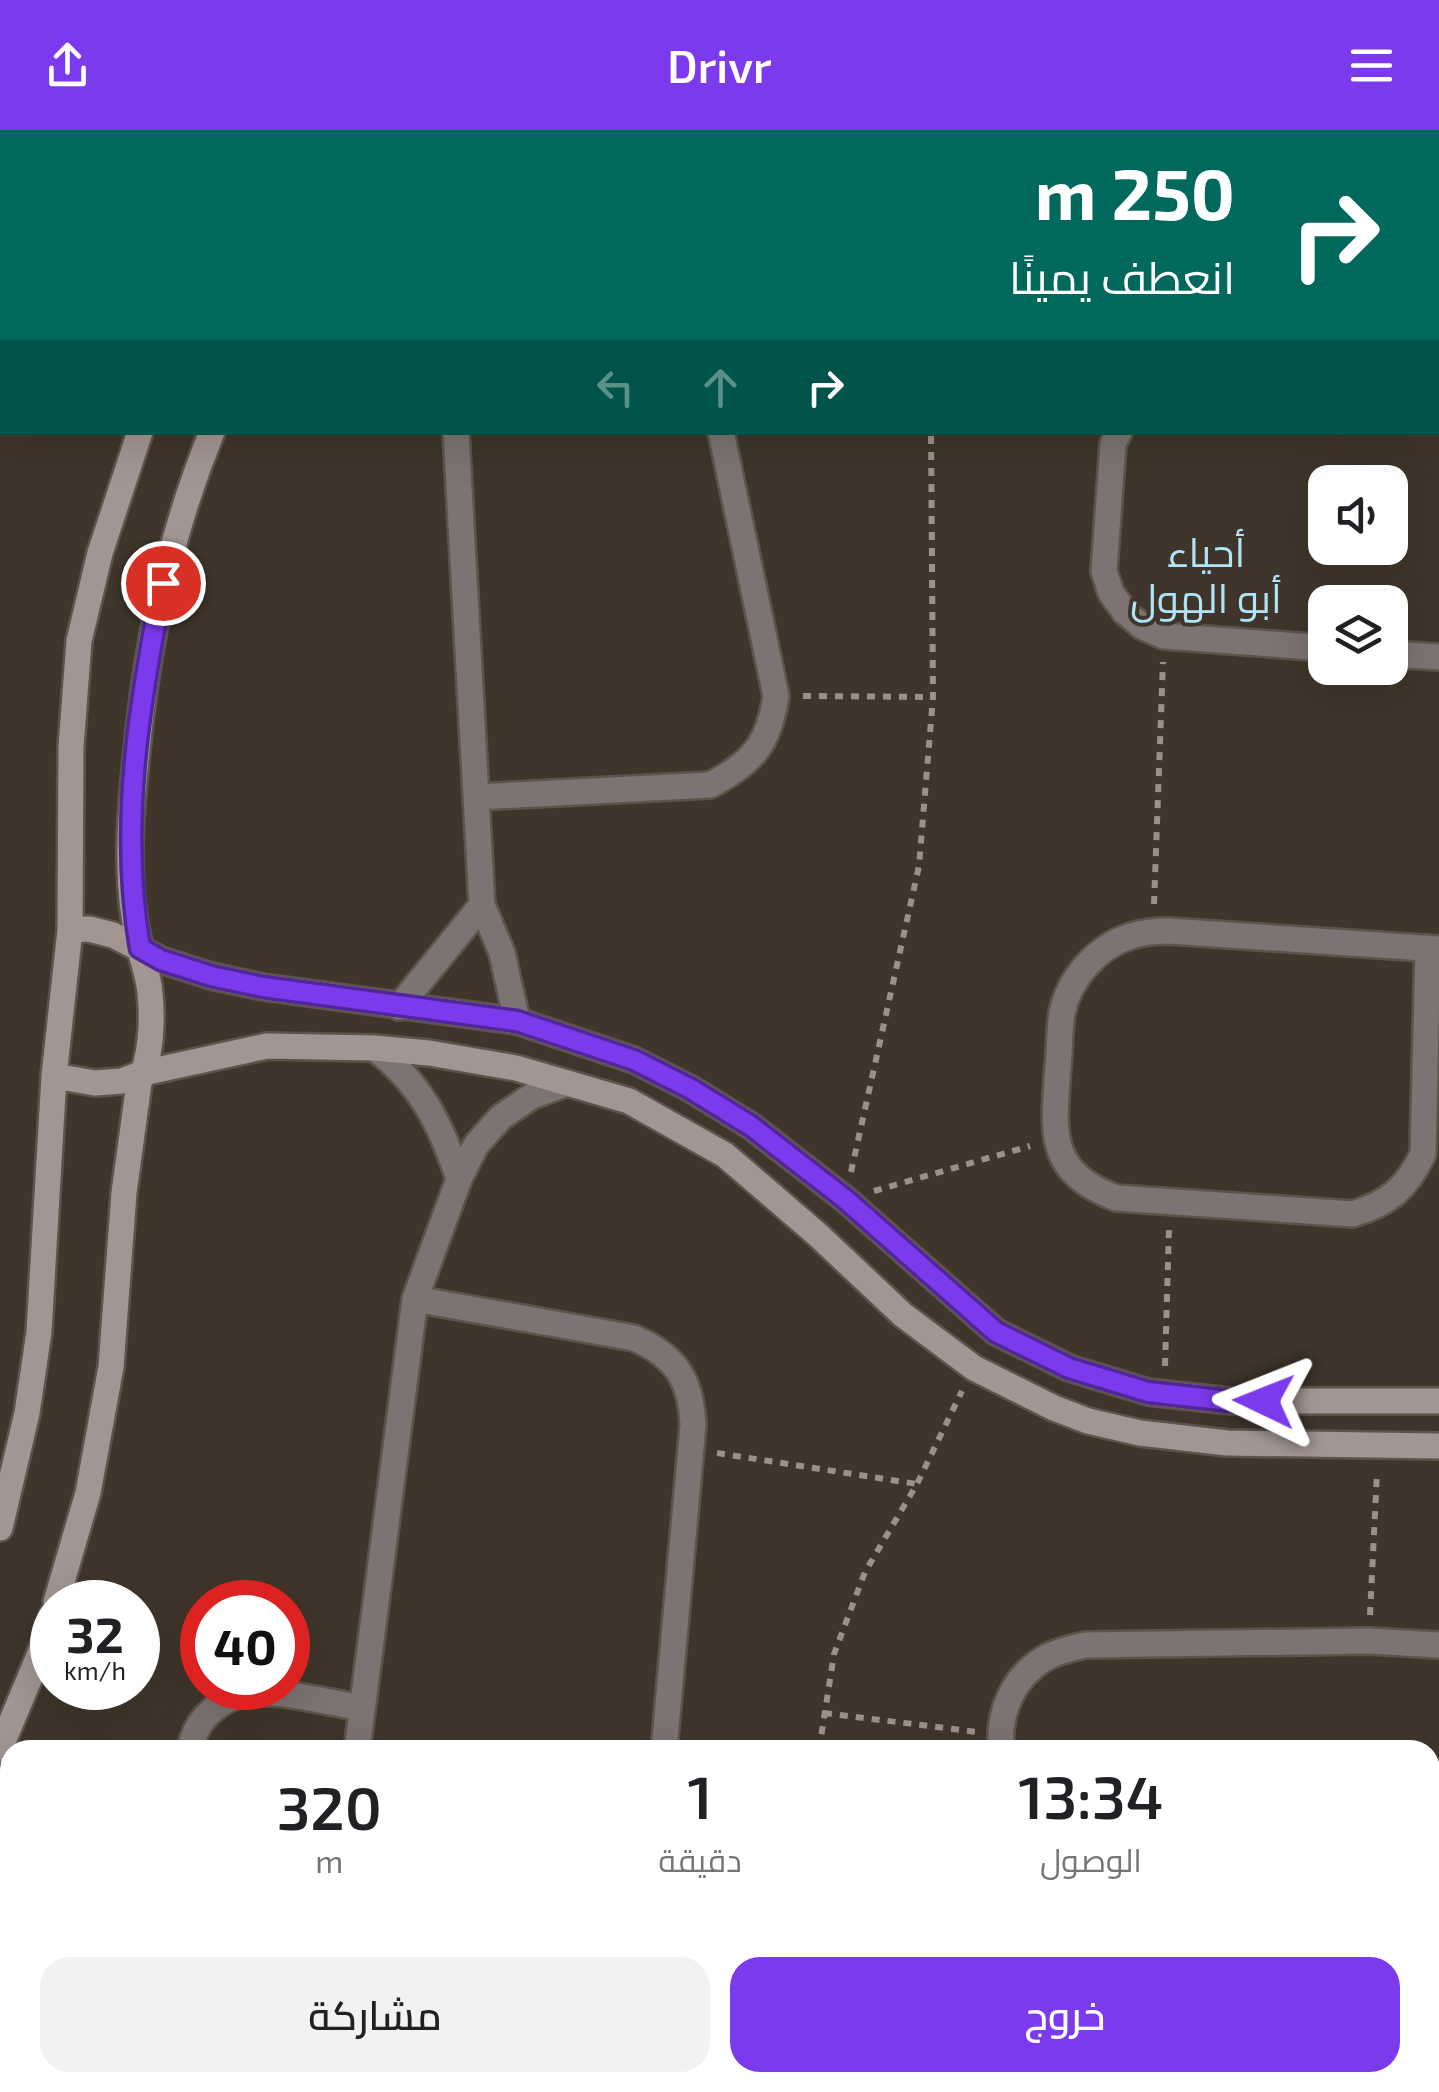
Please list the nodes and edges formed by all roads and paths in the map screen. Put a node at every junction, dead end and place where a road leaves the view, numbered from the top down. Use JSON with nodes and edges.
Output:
{"nodes":[{"id":1,"x":139,"y":435,"type":"edge"},
{"id":2,"x":211,"y":435,"type":"edge"},
{"id":3,"x":456,"y":435,"type":"edge"},
{"id":4,"x":722,"y":435,"type":"edge"},
{"id":5,"x":931,"y":435,"type":"edge"},
{"id":6,"x":1118,"y":435,"type":"edge"},
{"id":7,"x":1164,"y":636,"type":"junction"},
{"id":8,"x":1308,"y":647,"type":"edge"},
{"id":9,"x":1408,"y":655,"type":"edge"},
{"id":10,"x":1439,"y":658,"type":"edge"},
{"id":11,"x":776,"y":696,"type":"junction"},
{"id":12,"x":932,"y":697,"type":"junction"},
{"id":13,"x":476,"y":796,"type":"junction"},
{"id":14,"x":482,"y":906,"type":"junction"},
{"id":15,"x":70,"y":930,"type":"junction"},
{"id":16,"x":1153,"y":931,"type":"junction"},
{"id":17,"x":140,"y":948,"type":"junction"},
{"id":18,"x":1434,"y":949,"type":"edge"},
{"id":19,"x":399,"y":1006,"type":"junction"},
{"id":20,"x":517,"y":1021,"type":"junction"},
{"id":21,"x":374,"y":1048,"type":"junction"},
{"id":22,"x":144,"y":1073,"type":"junction"},
{"id":23,"x":54,"y":1076,"type":"junction"},
{"id":24,"x":568,"y":1084,"type":"junction"},
{"id":25,"x":1056,"y":1139,"type":"junction"},
{"id":26,"x":459,"y":1179,"type":"junction"},
{"id":27,"x":845,"y":1199,"type":"junction"},
{"id":28,"x":1170,"y":1202,"type":"junction"},
{"id":29,"x":415,"y":1300,"type":"junction"},
{"id":30,"x":996,"y":1332,"type":"junction"},
{"id":31,"x":974,"y":1368,"type":"junction"},
{"id":32,"x":1164,"y":1394,"type":"junction"},
{"id":33,"x":1439,"y":1401,"type":"edge"},
{"id":34,"x":1378,"y":1444,"type":"junction"},
{"id":35,"x":1439,"y":1446,"type":"edge"},
{"id":36,"x":691,"y":1450,"type":"junction"},
{"id":37,"x":917,"y":1484,"type":"junction"},
{"id":38,"x":0,"y":1528,"type":"edge"},
{"id":39,"x":63,"y":1580,"type":"edge"},
{"id":40,"x":1369,"y":1641,"type":"junction"},
{"id":41,"x":1439,"y":1645,"type":"edge"},
{"id":42,"x":30,"y":1678,"type":"edge"},
{"id":43,"x":362,"y":1708,"type":"junction"},
{"id":44,"x":824,"y":1714,"type":"junction"},
{"id":45,"x":4,"y":1740,"type":"edge"},
{"id":46,"x":192,"y":1740,"type":"edge"},
{"id":47,"x":358,"y":1740,"type":"edge"},
{"id":48,"x":665,"y":1740,"type":"edge"},
{"id":49,"x":821,"y":1740,"type":"edge"},
{"id":50,"x":987,"y":1740,"type":"edge"},
{"id":51,"x":1000,"y":1740,"type":"edge"}],
"edges":[{"from":1,"to":15,"type":"street"},
{"from":2,"to":17,"type":"street"},
{"from":3,"to":13,"type":"street"},
{"from":4,"to":11,"type":"street"},
{"from":5,"to":12,"type":"path"},
{"from":6,"to":7,"type":"street"},
{"from":7,"to":8,"type":"street"},
{"from":7,"to":16,"type":"path"},
{"from":9,"to":10,"type":"street"},
{"from":11,"to":12,"type":"path"},
{"from":11,"to":13,"type":"street"},
{"from":12,"to":27,"type":"path"},
{"from":13,"to":14,"type":"street"},
{"from":14,"to":19,"type":"street"},
{"from":14,"to":20,"type":"street"},
{"from":15,"to":17,"type":"street"},
{"from":15,"to":23,"type":"street"},
{"from":16,"to":18,"type":"street"},
{"from":16,"to":25,"type":"street"},
{"from":17,"to":19,"type":"street"},
{"from":17,"to":22,"type":"street"},
{"from":18,"to":28,"type":"street"},
{"from":19,"to":20,"type":"street"},
{"from":20,"to":27,"type":"street"},
{"from":21,"to":22,"type":"street"},
{"from":21,"to":24,"type":"street"},
{"from":21,"to":26,"type":"street"},
{"from":22,"to":23,"type":"street"},
{"from":22,"to":39,"type":"street"},
{"from":23,"to":38,"type":"street"},
{"from":24,"to":26,"type":"street"},
{"from":24,"to":31,"type":"street"},
{"from":25,"to":27,"type":"path"},
{"from":25,"to":28,"type":"street"},
{"from":26,"to":29,"type":"street"},
{"from":27,"to":30,"type":"street"},
{"from":28,"to":32,"type":"path"},
{"from":29,"to":36,"type":"street"},
{"from":29,"to":43,"type":"street"},
{"from":30,"to":31,"type":"street"},
{"from":30,"to":32,"type":"street"},
{"from":31,"to":34,"type":"street"},
{"from":31,"to":37,"type":"path"},
{"from":32,"to":33,"type":"street"},
{"from":34,"to":35,"type":"street"},
{"from":34,"to":40,"type":"path"},
{"from":36,"to":37,"type":"path"},
{"from":36,"to":48,"type":"street"},
{"from":37,"to":44,"type":"path"},
{"from":40,"to":41,"type":"street"},
{"from":40,"to":51,"type":"street"},
{"from":42,"to":45,"type":"street"},
{"from":43,"to":46,"type":"street"},
{"from":43,"to":47,"type":"street"},
{"from":44,"to":49,"type":"path"},
{"from":44,"to":50,"type":"path"}]}
